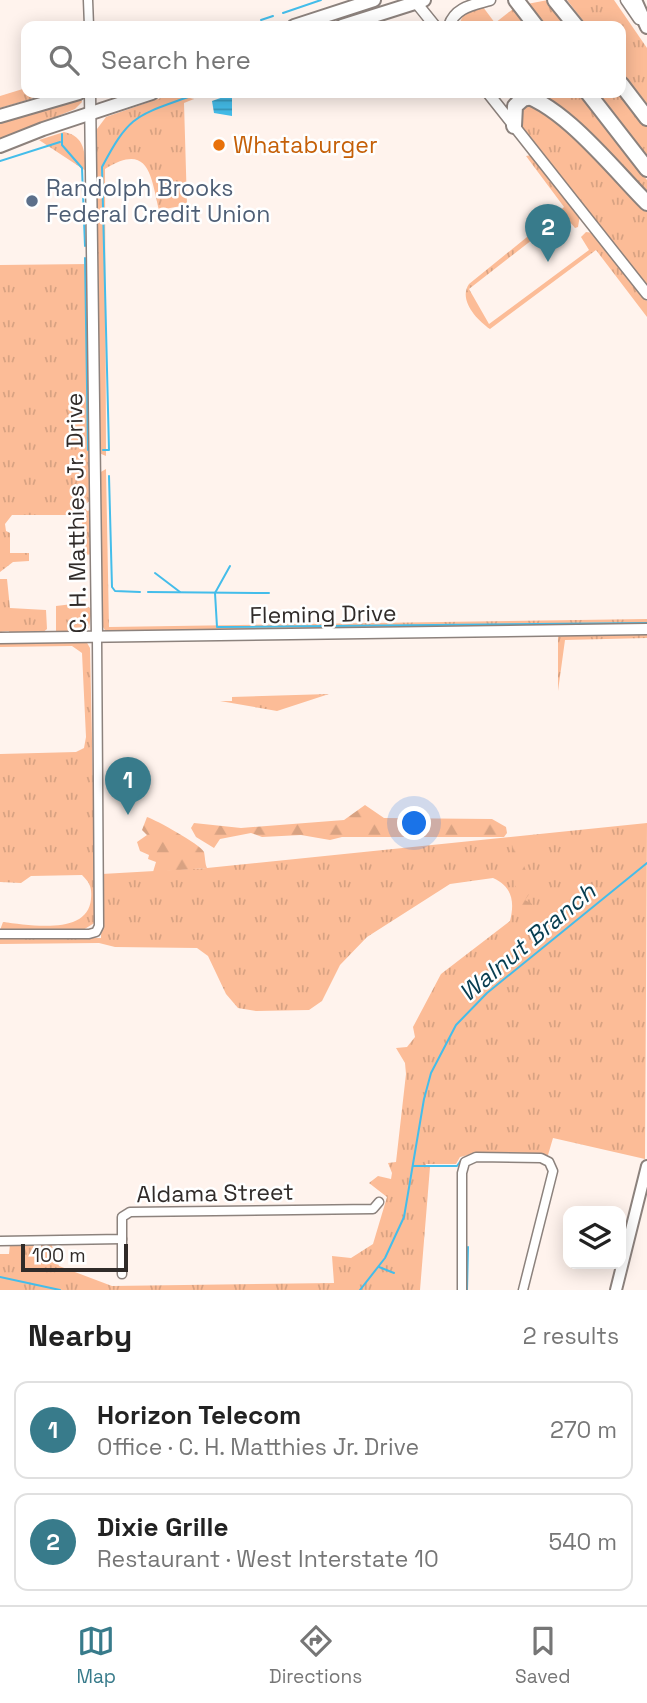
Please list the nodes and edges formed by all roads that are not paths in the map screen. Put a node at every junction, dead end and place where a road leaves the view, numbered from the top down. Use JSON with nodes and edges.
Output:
{"nodes":[{"id":1,"x":88,"y":0,"type":"edge"},
{"id":2,"x":373,"y":0,"type":"edge"},
{"id":3,"x":490,"y":0,"type":"edge"},
{"id":4,"x":555,"y":0,"type":"edge"},
{"id":5,"x":626,"y":0,"type":"edge"},
{"id":6,"x":635,"y":0,"type":"edge"},
{"id":7,"x":418,"y":1,"type":"edge"},
{"id":8,"x":517,"y":2,"type":"edge"},
{"id":9,"x":89,"y":21,"type":"edge"},
{"id":10,"x":308,"y":21,"type":"edge"},
{"id":11,"x":357,"y":21,"type":"edge"},
{"id":12,"x":432,"y":21,"type":"edge"},
{"id":13,"x":451,"y":21,"type":"edge"},
{"id":14,"x":532,"y":21,"type":"edge"},
{"id":15,"x":572,"y":21,"type":"edge"},
{"id":16,"x":647,"y":29,"type":"edge"},
{"id":17,"x":626,"y":91,"type":"edge"},
{"id":18,"x":62,"y":98,"type":"edge"},
{"id":19,"x":90,"y":98,"type":"edge"},
{"id":20,"x":136,"y":98,"type":"edge"},
{"id":21,"x":492,"y":98,"type":"edge"},
{"id":22,"x":528,"y":98,"type":"edge"},
{"id":23,"x":534,"y":98,"type":"edge"},
{"id":24,"x":592,"y":98,"type":"edge"},
{"id":25,"x":90,"y":112,"type":"junction"},
{"id":26,"x":0,"y":116,"type":"edge"},
{"id":27,"x":647,"y":118,"type":"edge"},
{"id":28,"x":514,"y":125,"type":"junction"},
{"id":29,"x":0,"y":146,"type":"edge"},
{"id":30,"x":647,"y":169,"type":"edge"},
{"id":31,"x":647,"y":203,"type":"edge"},
{"id":32,"x":647,"y":294,"type":"edge"},
{"id":33,"x":647,"y":629,"type":"edge"},
{"id":34,"x":97,"y":637,"type":"junction"},
{"id":35,"x":0,"y":638,"type":"edge"},
{"id":36,"x":0,"y":934,"type":"edge"},
{"id":37,"x":647,"y":1166,"type":"edge"},
{"id":38,"x":379,"y":1202,"type":"dead end"},
{"id":39,"x":121,"y":1239,"type":"junction"},
{"id":40,"x":0,"y":1241,"type":"edge"},
{"id":41,"x":122,"y":1274,"type":"dead end"},
{"id":42,"x":462,"y":1290,"type":"edge"},
{"id":43,"x":523,"y":1290,"type":"edge"},
{"id":44,"x":617,"y":1290,"type":"edge"}],
"edges":[{"from":1,"to":9,"type":"street"},
{"from":2,"to":10,"type":"main road"},
{"from":3,"to":13,"type":"street"},
{"from":4,"to":15,"type":"highway"},
{"from":5,"to":16,"type":"street"},
{"from":6,"to":16,"type":"main road"},
{"from":7,"to":11,"type":"main road"},
{"from":7,"to":12,"type":"street"},
{"from":8,"to":14,"type":"highway"},
{"from":17,"to":27,"type":"highway"},
{"from":18,"to":26,"type":"main road"},
{"from":19,"to":25,"type":"street","name":"C. H. Matthies Jr. Drive"},
{"from":20,"to":25,"type":"main road"},
{"from":21,"to":28,"type":"street"},
{"from":22,"to":28,"type":"highway"},
{"from":23,"to":31,"type":"highway"},
{"from":24,"to":30,"type":"highway"},
{"from":25,"to":29,"type":"main road"},
{"from":25,"to":34,"type":"street","name":"C. H. Matthies Jr. Drive"},
{"from":28,"to":32,"type":"street"},
{"from":33,"to":34,"type":"street","name":"Fleming Drive"},
{"from":34,"to":35,"type":"street","name":"Fleming Drive"},
{"from":34,"to":36,"type":"street","name":"C. H. Matthies Jr. Drive"},
{"from":37,"to":44,"type":"main road"},
{"from":38,"to":39,"type":"street","name":"Aldama Street"},
{"from":39,"to":40,"type":"street","name":"Aldama Street"},
{"from":39,"to":41,"type":"street"},
{"from":42,"to":43,"type":"street"}]}
